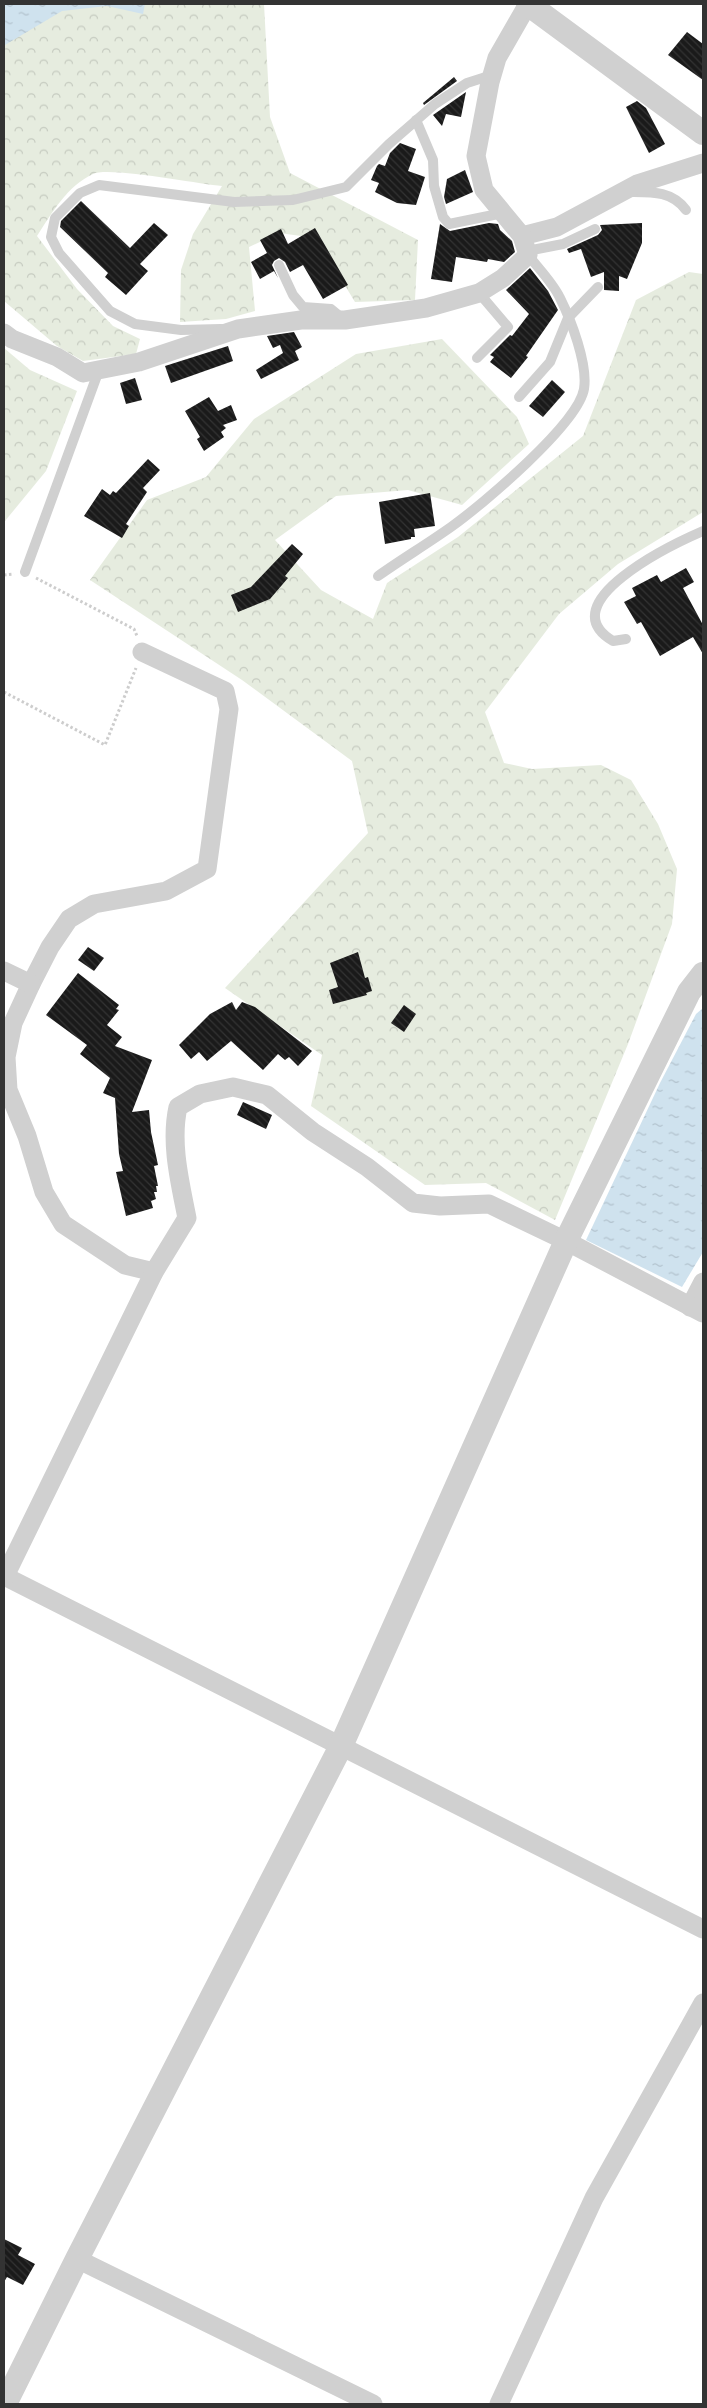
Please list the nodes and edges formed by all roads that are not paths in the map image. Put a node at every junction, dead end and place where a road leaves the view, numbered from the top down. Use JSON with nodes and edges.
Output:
{"nodes":[{"id":1,"x":528,"y":4,"type":"edge"},
{"id":2,"x":492,"y":75,"type":"junction"},
{"id":3,"x":416,"y":120,"type":"junction"},
{"id":4,"x":703,"y":133,"type":"edge"},
{"id":5,"x":703,"y":162,"type":"edge"},
{"id":6,"x":622,"y":192,"type":"junction"},
{"id":7,"x":686,"y":210,"type":"dead end"},
{"id":8,"x":503,"y":213,"type":"junction"},
{"id":9,"x":595,"y":229,"type":"dead end"},
{"id":10,"x":526,"y":247,"type":"junction"},
{"id":11,"x":279,"y":265,"type":"dead end"},
{"id":12,"x":598,"y":287,"type":"dead end"},
{"id":13,"x":480,"y":293,"type":"junction"},
{"id":14,"x":568,"y":318,"type":"junction"},
{"id":15,"x":345,"y":320,"type":"junction"},
{"id":16,"x":238,"y":329,"type":"junction"},
{"id":17,"x":4,"y":333,"type":"edge"},
{"id":18,"x":477,"y":358,"type":"dead end"},
{"id":19,"x":99,"y":370,"type":"junction"},
{"id":20,"x":520,"y":398,"type":"dead end"},
{"id":21,"x":703,"y":531,"type":"edge"},
{"id":22,"x":25,"y":572,"type":"road end"},
{"id":23,"x":378,"y":576,"type":"dead end"},
{"id":24,"x":626,"y":638,"type":"dead end"},
{"id":25,"x":142,"y":652,"type":"road end"},
{"id":26,"x":4,"y":971,"type":"edge"},
{"id":27,"x":703,"y":974,"type":"edge"},
{"id":28,"x":31,"y":984,"type":"junction"},
{"id":29,"x":566,"y":1241,"type":"junction"},
{"id":30,"x":154,"y":1272,"type":"junction"},
{"id":31,"x":703,"y":1282,"type":"edge"},
{"id":32,"x":696,"y":1310,"type":"edge"},
{"id":33,"x":4,"y":1576,"type":"edge"},
{"id":34,"x":341,"y":1746,"type":"junction"},
{"id":35,"x":703,"y":1929,"type":"edge"},
{"id":36,"x":703,"y":2003,"type":"edge"},
{"id":37,"x":77,"y":2258,"type":"junction"},
{"id":38,"x":5,"y":2404,"type":"edge"},
{"id":39,"x":373,"y":2404,"type":"edge"},
{"id":40,"x":499,"y":2404,"type":"edge"}],
"edges":[{"from":1,"to":2,"type":"street"},
{"from":1,"to":4,"type":"street"},
{"from":2,"to":3,"type":"lane"},
{"from":2,"to":8,"type":"street"},
{"from":3,"to":8,"type":"lane"},
{"from":3,"to":16,"type":"lane"},
{"from":5,"to":6,"type":"street"},
{"from":6,"to":7,"type":"lane"},
{"from":6,"to":10,"type":"street"},
{"from":8,"to":10,"type":"street"},
{"from":9,"to":10,"type":"lane"},
{"from":10,"to":13,"type":"street"},
{"from":10,"to":14,"type":"lane"},
{"from":11,"to":15,"type":"lane"},
{"from":12,"to":14,"type":"lane"},
{"from":13,"to":15,"type":"street"},
{"from":13,"to":18,"type":"lane"},
{"from":14,"to":20,"type":"lane"},
{"from":14,"to":23,"type":"lane"},
{"from":15,"to":16,"type":"street"},
{"from":16,"to":19,"type":"street"},
{"from":17,"to":19,"type":"street"},
{"from":19,"to":22,"type":"lane"},
{"from":21,"to":24,"type":"lane"},
{"from":25,"to":28,"type":"street"},
{"from":26,"to":28,"type":"street"},
{"from":27,"to":29,"type":"street"},
{"from":28,"to":30,"type":"street"},
{"from":29,"to":30,"type":"street"},
{"from":29,"to":32,"type":"street"},
{"from":29,"to":34,"type":"street"},
{"from":30,"to":33,"type":"street"},
{"from":31,"to":32,"type":"street"},
{"from":33,"to":34,"type":"street"},
{"from":34,"to":35,"type":"street"},
{"from":34,"to":37,"type":"street"},
{"from":36,"to":40,"type":"street"},
{"from":37,"to":38,"type":"street"},
{"from":37,"to":39,"type":"street"}]}
